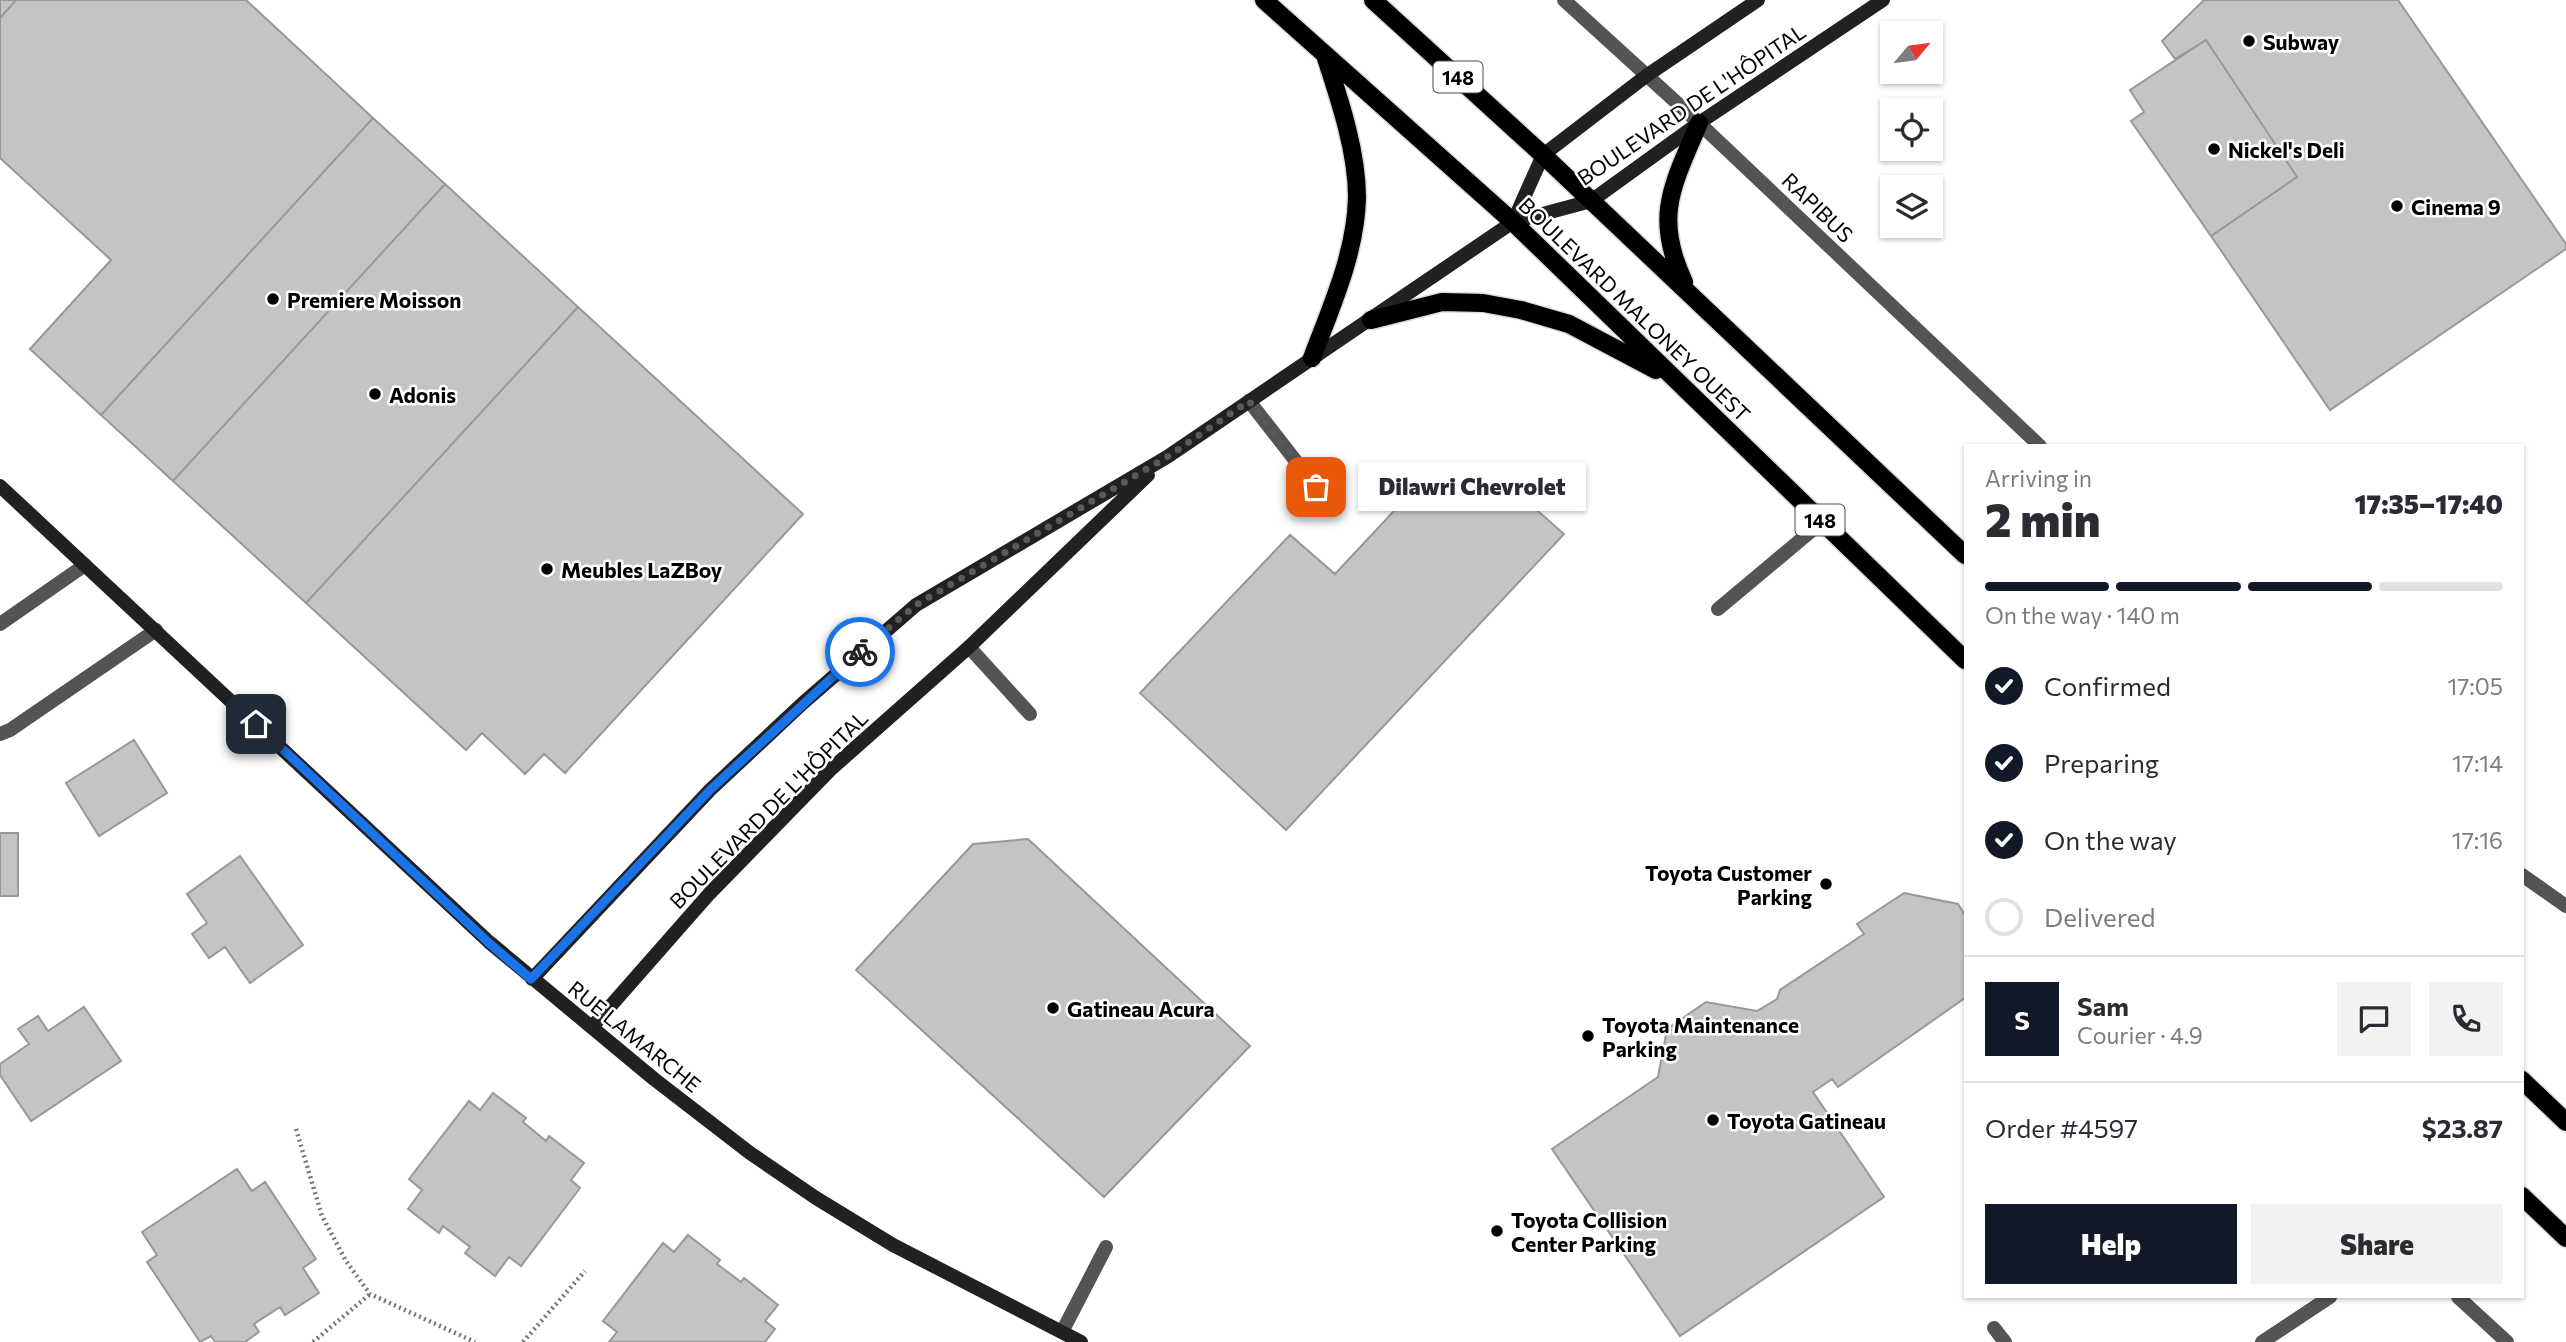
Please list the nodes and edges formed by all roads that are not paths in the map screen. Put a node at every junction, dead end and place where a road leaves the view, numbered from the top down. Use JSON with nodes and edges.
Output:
{"nodes":[{"id":1,"x":1264,"y":0,"type":"edge"},
{"id":2,"x":1373,"y":0,"type":"edge"},
{"id":3,"x":1564,"y":0,"type":"edge"},
{"id":4,"x":1758,"y":0,"type":"edge"},
{"id":5,"x":1883,"y":0,"type":"edge"},
{"id":6,"x":1325,"y":55,"type":"junction"},
{"id":7,"x":1646,"y":76,"type":"junction"},
{"id":8,"x":1699,"y":123,"type":"junction"},
{"id":9,"x":1543,"y":155,"type":"junction"},
{"id":10,"x":1591,"y":201,"type":"junction"},
{"id":11,"x":1513,"y":222,"type":"junction"},
{"id":12,"x":1689,"y":292,"type":"junction"},
{"id":13,"x":1371,"y":320,"type":"junction"},
{"id":14,"x":1312,"y":358,"type":"junction"},
{"id":15,"x":1675,"y":380,"type":"junction"},
{"id":16,"x":1249,"y":401,"type":"junction"},
{"id":17,"x":2038,"y":444,"type":"edge"},
{"id":18,"x":1167,"y":457,"type":"junction"},
{"id":19,"x":0,"y":485,"type":"edge"},
{"id":20,"x":1316,"y":487,"type":"dead end"},
{"id":21,"x":1822,"y":522,"type":"junction"},
{"id":22,"x":1964,"y":554,"type":"edge"},
{"id":23,"x":85,"y":565,"type":"junction"},
{"id":24,"x":1718,"y":609,"type":"dead end"},
{"id":25,"x":0,"y":624,"type":"edge"},
{"id":26,"x":156,"y":630,"type":"junction"},
{"id":27,"x":968,"y":647,"type":"junction"},
{"id":28,"x":1964,"y":659,"type":"edge"},
{"id":29,"x":1030,"y":714,"type":"dead end"},
{"id":30,"x":0,"y":734,"type":"edge"},
{"id":31,"x":2524,"y":876,"type":"edge"},
{"id":32,"x":2566,"y":906,"type":"edge"},
{"id":33,"x":531,"y":979,"type":"junction"},
{"id":34,"x":592,"y":1027,"type":"junction"},
{"id":35,"x":2524,"y":1082,"type":"edge"},
{"id":36,"x":2566,"y":1122,"type":"edge"},
{"id":37,"x":2524,"y":1198,"type":"edge"},
{"id":38,"x":2566,"y":1238,"type":"edge"},
{"id":39,"x":1107,"y":1247,"type":"dead end"},
{"id":40,"x":2328,"y":1298,"type":"edge"},
{"id":41,"x":2459,"y":1298,"type":"edge"},
{"id":42,"x":1994,"y":1328,"type":"dead end"},
{"id":43,"x":1062,"y":1332,"type":"junction"},
{"id":44,"x":1081,"y":1342,"type":"edge"},
{"id":45,"x":2005,"y":1342,"type":"edge"},
{"id":46,"x":2262,"y":1342,"type":"edge"},
{"id":47,"x":2507,"y":1342,"type":"edge"}],
"edges":[{"from":1,"to":6,"type":"main road","name":"BOULEVARD MALONEY OUEST","number":"148"},
{"from":2,"to":9,"type":"main road","number":"148"},
{"from":3,"to":7,"type":"street","name":"RAPIBUS"},
{"from":4,"to":7,"type":"street","name":"BOULEVARD DE L'HÔPITAL"},
{"from":5,"to":8,"type":"street","name":"BOULEVARD DE L'HÔPITAL"},
{"from":6,"to":11,"type":"main road","name":"BOULEVARD MALONEY OUEST","number":"148"},
{"from":6,"to":14,"type":"main road"},
{"from":7,"to":8,"type":"street","name":"RAPIBUS"},
{"from":7,"to":9,"type":"street","name":"BOULEVARD DE L'HÔPITAL"},
{"from":8,"to":10,"type":"street","name":"BOULEVARD DE L'HÔPITAL"},
{"from":8,"to":12,"type":"main road"},
{"from":8,"to":17,"type":"street","name":"RAPIBUS"},
{"from":9,"to":10,"type":"main road","number":"148"},
{"from":9,"to":11,"type":"street","name":"BOULEVARD DE L'HÔPITAL"},
{"from":10,"to":11,"type":"street","name":"BOULEVARD DE L'HÔPITAL"},
{"from":10,"to":12,"type":"main road","number":"148"},
{"from":11,"to":13,"type":"street","name":"BOULEVARD DE L'HÔPITAL"},
{"from":11,"to":15,"type":"main road","name":"BOULEVARD MALONEY OUEST","number":"148"},
{"from":12,"to":22,"type":"main road","number":"148"},
{"from":13,"to":14,"type":"street","name":"BOULEVARD DE L'HÔPITAL"},
{"from":13,"to":15,"type":"main road"},
{"from":14,"to":16,"type":"street","name":"BOULEVARD DE L'HÔPITAL"},
{"from":15,"to":21,"type":"main road","name":"BOULEVARD MALONEY OUEST","number":"148"},
{"from":16,"to":18,"type":"street","name":"BOULEVARD DE L'HÔPITAL"},
{"from":16,"to":20,"type":"street"},
{"from":18,"to":27,"type":"street","name":"BOULEVARD DE L'HÔPITAL"},
{"from":18,"to":33,"type":"street","name":"BOULEVARD DE L'HÔPITAL"},
{"from":19,"to":23,"type":"street","name":"RUE LAMARCHE"},
{"from":21,"to":24,"type":"street"},
{"from":21,"to":28,"type":"main road","name":"BOULEVARD MALONEY OUEST","number":"148"},
{"from":23,"to":25,"type":"street"},
{"from":23,"to":26,"type":"street","name":"RUE LAMARCHE"},
{"from":26,"to":30,"type":"street"},
{"from":26,"to":33,"type":"street","name":"RUE LAMARCHE"},
{"from":27,"to":29,"type":"street"},
{"from":27,"to":34,"type":"street","name":"BOULEVARD DE L'HÔPITAL"},
{"from":31,"to":32,"type":"street"},
{"from":33,"to":34,"type":"street","name":"RUE LAMARCHE"},
{"from":34,"to":43,"type":"street","name":"RUE LAMARCHE"},
{"from":35,"to":36,"type":"main road"},
{"from":37,"to":38,"type":"main road"},
{"from":39,"to":43,"type":"street"},
{"from":40,"to":46,"type":"street"},
{"from":41,"to":47,"type":"street"},
{"from":42,"to":45,"type":"street"},
{"from":43,"to":44,"type":"street","name":"RUE LAMARCHE"}]}
